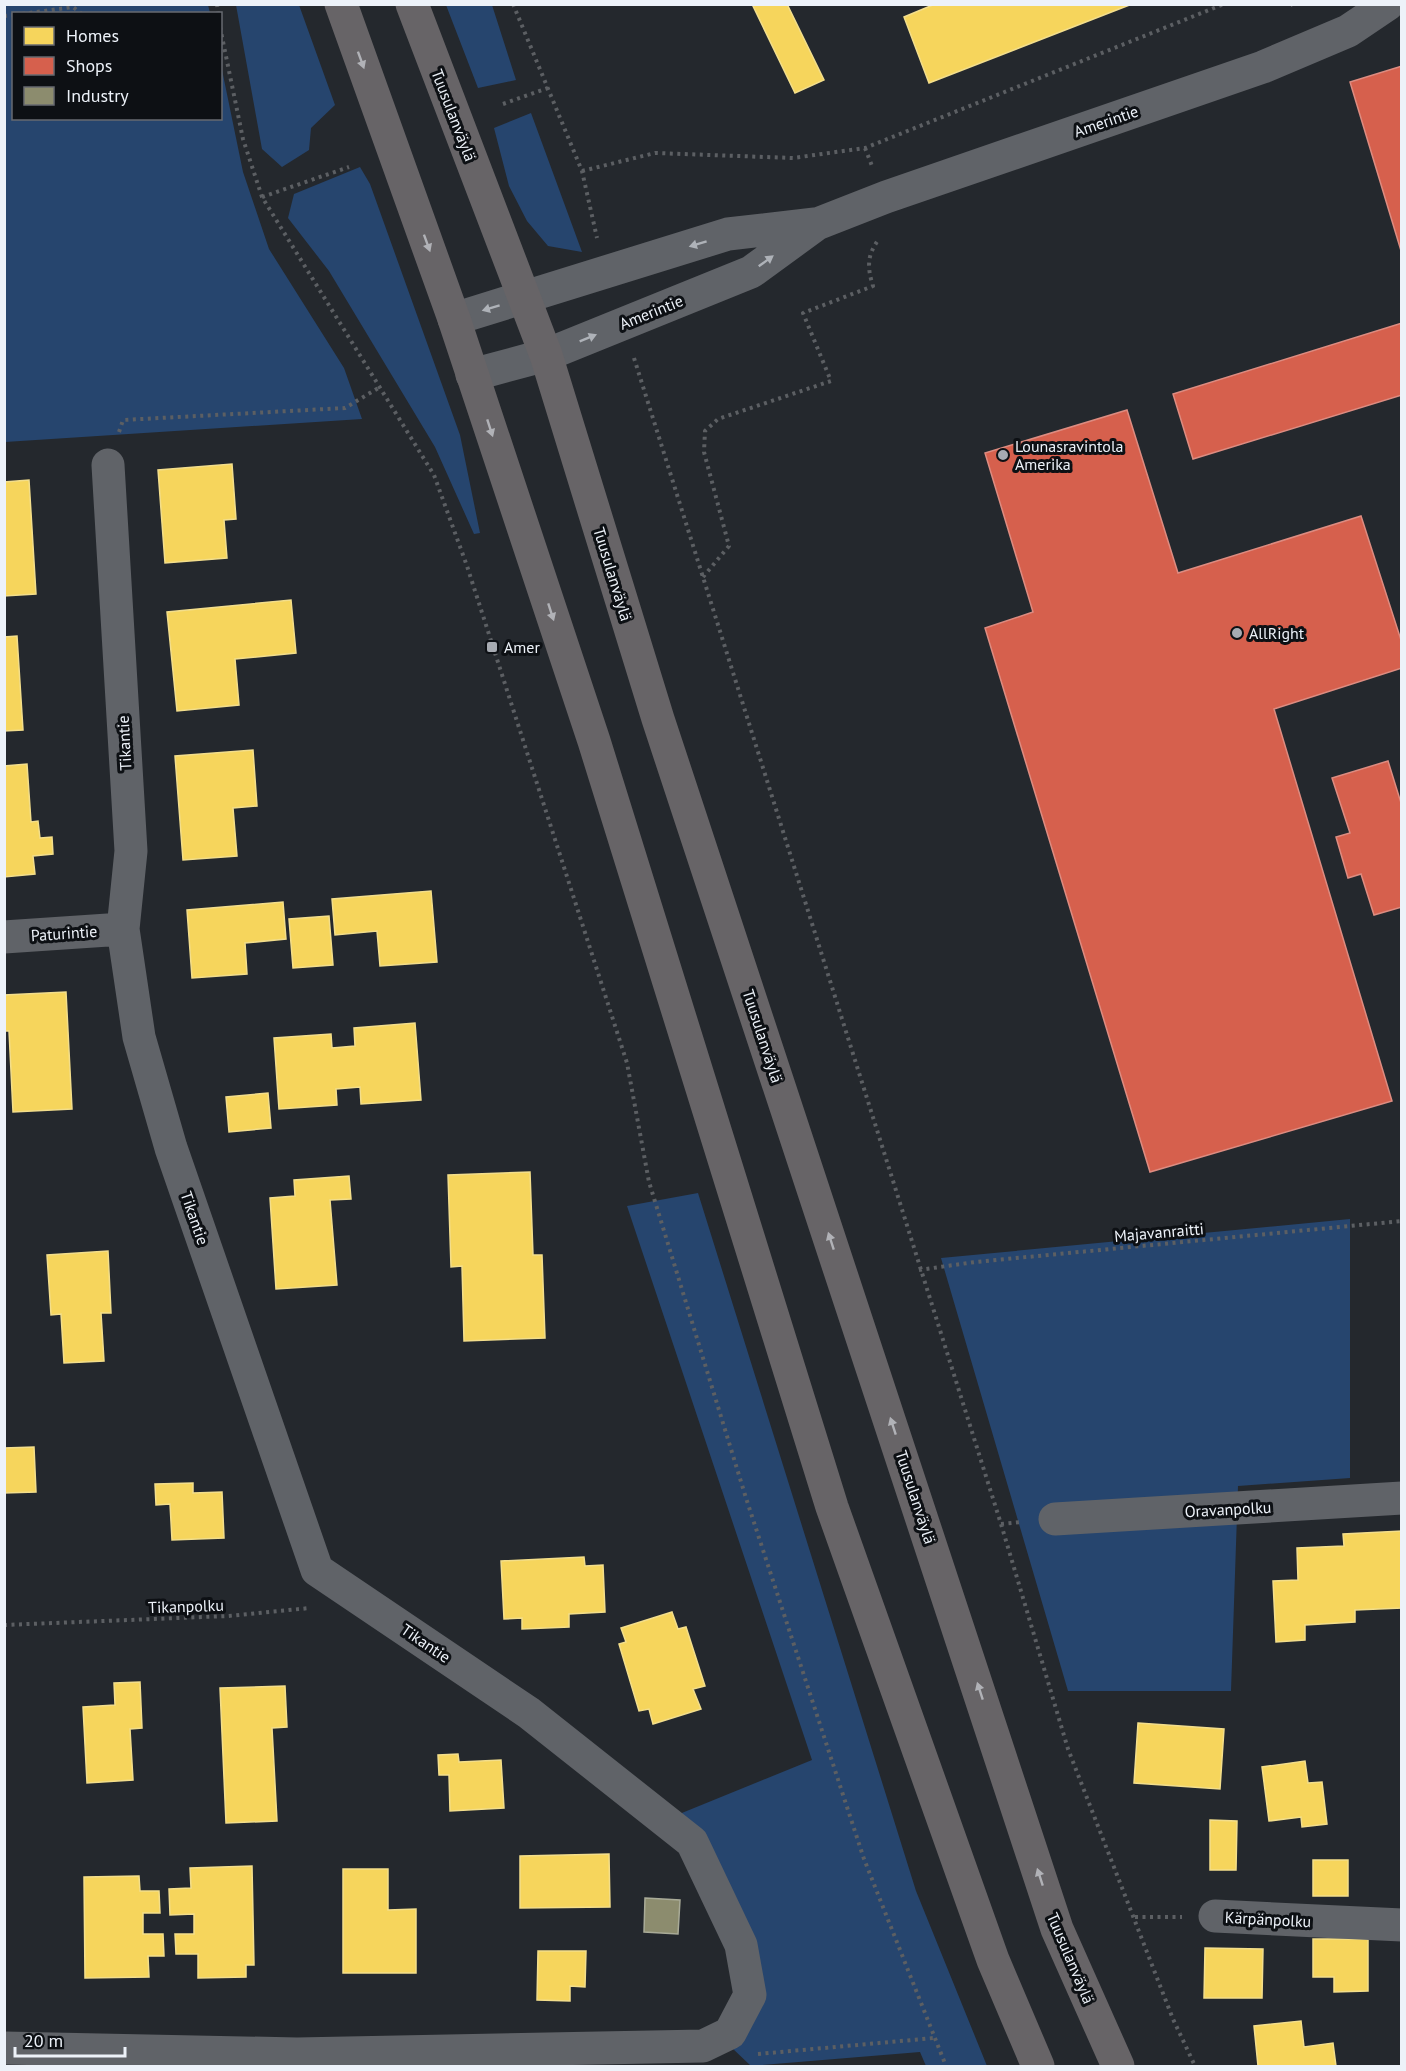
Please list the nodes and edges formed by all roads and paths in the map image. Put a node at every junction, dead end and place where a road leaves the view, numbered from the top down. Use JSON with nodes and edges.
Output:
{"nodes":[{"id":1,"x":341,"y":4,"type":"edge"},
{"id":2,"x":412,"y":4,"type":"edge"},
{"id":3,"x":513,"y":4,"type":"edge"},
{"id":4,"x":1224,"y":4,"type":"edge"},
{"id":5,"x":1388,"y":4,"type":"edge"},
{"id":6,"x":37,"y":12,"type":"edge"},
{"id":7,"x":79,"y":12,"type":"edge"},
{"id":8,"x":222,"y":38,"type":"edge"},
{"id":9,"x":222,"y":70,"type":"edge"},
{"id":10,"x":228,"y":70,"type":"junction"},
{"id":11,"x":548,"y":88,"type":"junction"},
{"id":12,"x":503,"y":104,"type":"dead end"},
{"id":13,"x":349,"y":167,"type":"dead end"},
{"id":14,"x":582,"y":171,"type":"junction"},
{"id":15,"x":262,"y":197,"type":"junction"},
{"id":16,"x":817,"y":224,"type":"junction"},
{"id":17,"x":598,"y":243,"type":"dead end"},
{"id":18,"x":524,"y":298,"type":"junction"},
{"id":19,"x":803,"y":313,"type":"dead end"},
{"id":20,"x":454,"y":319,"type":"junction"},
{"id":21,"x":630,"y":346,"type":"dead end"},
{"id":22,"x":546,"y":355,"type":"junction"},
{"id":23,"x":472,"y":375,"type":"junction"},
{"id":24,"x":380,"y":387,"type":"junction"},
{"id":25,"x":108,"y":465,"type":"joint"},
{"id":26,"x":703,"y":577,"type":"junction"},
{"id":27,"x":123,"y":929,"type":"junction"},
{"id":28,"x":4,"y":937,"type":"edge"},
{"id":29,"x":1401,"y":1221,"type":"edge"},
{"id":30,"x":920,"y":1270,"type":"junction"},
{"id":31,"x":1401,"y":1498,"type":"edge"},
{"id":32,"x":1055,"y":1519,"type":"dead end"},
{"id":33,"x":314,"y":1608,"type":"dead end"},
{"id":34,"x":4,"y":1625,"type":"edge"},
{"id":35,"x":1215,"y":1916,"type":"joint"},
{"id":36,"x":1135,"y":1917,"type":"junction"},
{"id":37,"x":1401,"y":1925,"type":"edge"},
{"id":38,"x":730,"y":2033,"type":"junction"},
{"id":39,"x":934,"y":2038,"type":"junction"},
{"id":40,"x":4,"y":2048,"type":"edge"},
{"id":41,"x":946,"y":2067,"type":"edge"},
{"id":42,"x":1038,"y":2067,"type":"edge"},
{"id":43,"x":1118,"y":2067,"type":"edge"},
{"id":44,"x":1195,"y":2067,"type":"edge"}],
"edges":[{"from":1,"to":20,"type":"main road","one_way":true},
{"from":2,"to":18,"type":"main road","name":"Tuusulanväylä"},
{"from":3,"to":11,"type":"path"},
{"from":4,"to":14,"type":"path"},
{"from":5,"to":16,"type":"street","name":"Amerintie"},
{"from":6,"to":7,"type":"path"},
{"from":8,"to":10,"type":"path"},
{"from":9,"to":10,"type":"path"},
{"from":10,"to":15,"type":"path"},
{"from":11,"to":12,"type":"path"},
{"from":11,"to":14,"type":"path"},
{"from":13,"to":15,"type":"path"},
{"from":14,"to":17,"type":"path"},
{"from":15,"to":24,"type":"path"},
{"from":16,"to":18,"type":"street","name":"Amerintie","one_way":true},
{"from":22,"to":16,"type":"street","name":"Amerintie","one_way":true},
{"from":18,"to":20,"type":"street","name":"Amerintie","one_way":true},
{"from":18,"to":22,"type":"main road","name":"Tuusulanväylä"},
{"from":19,"to":26,"type":"path"},
{"from":20,"to":23,"type":"main road"},
{"from":21,"to":26,"type":"path"},
{"from":22,"to":23,"type":"street","name":"Amerintie"},
{"from":43,"to":22,"type":"main road","name":"Tuusulanväylä","one_way":true},
{"from":23,"to":42,"type":"main road","one_way":true},
{"from":24,"to":25,"type":"path"},
{"from":24,"to":39,"type":"path"},
{"from":25,"to":27,"type":"street","name":"Tikantie"},
{"from":26,"to":30,"type":"path"},
{"from":27,"to":28,"type":"street","name":"Paturintie"},
{"from":27,"to":38,"type":"street","name":"Tikantie"},
{"from":29,"to":30,"type":"path","name":"Majavanraitti"},
{"from":30,"to":36,"type":"path"},
{"from":31,"to":32,"type":"street","name":"Oravanpolku"},
{"from":33,"to":34,"type":"path","name":"Tikanpolku"},
{"from":35,"to":36,"type":"path","name":"Kärpänpolku"},
{"from":35,"to":37,"type":"street","name":"Kärpänpolku"},
{"from":36,"to":44,"type":"path"},
{"from":38,"to":39,"type":"path"},
{"from":38,"to":40,"type":"street"},
{"from":39,"to":41,"type":"path"}]}
